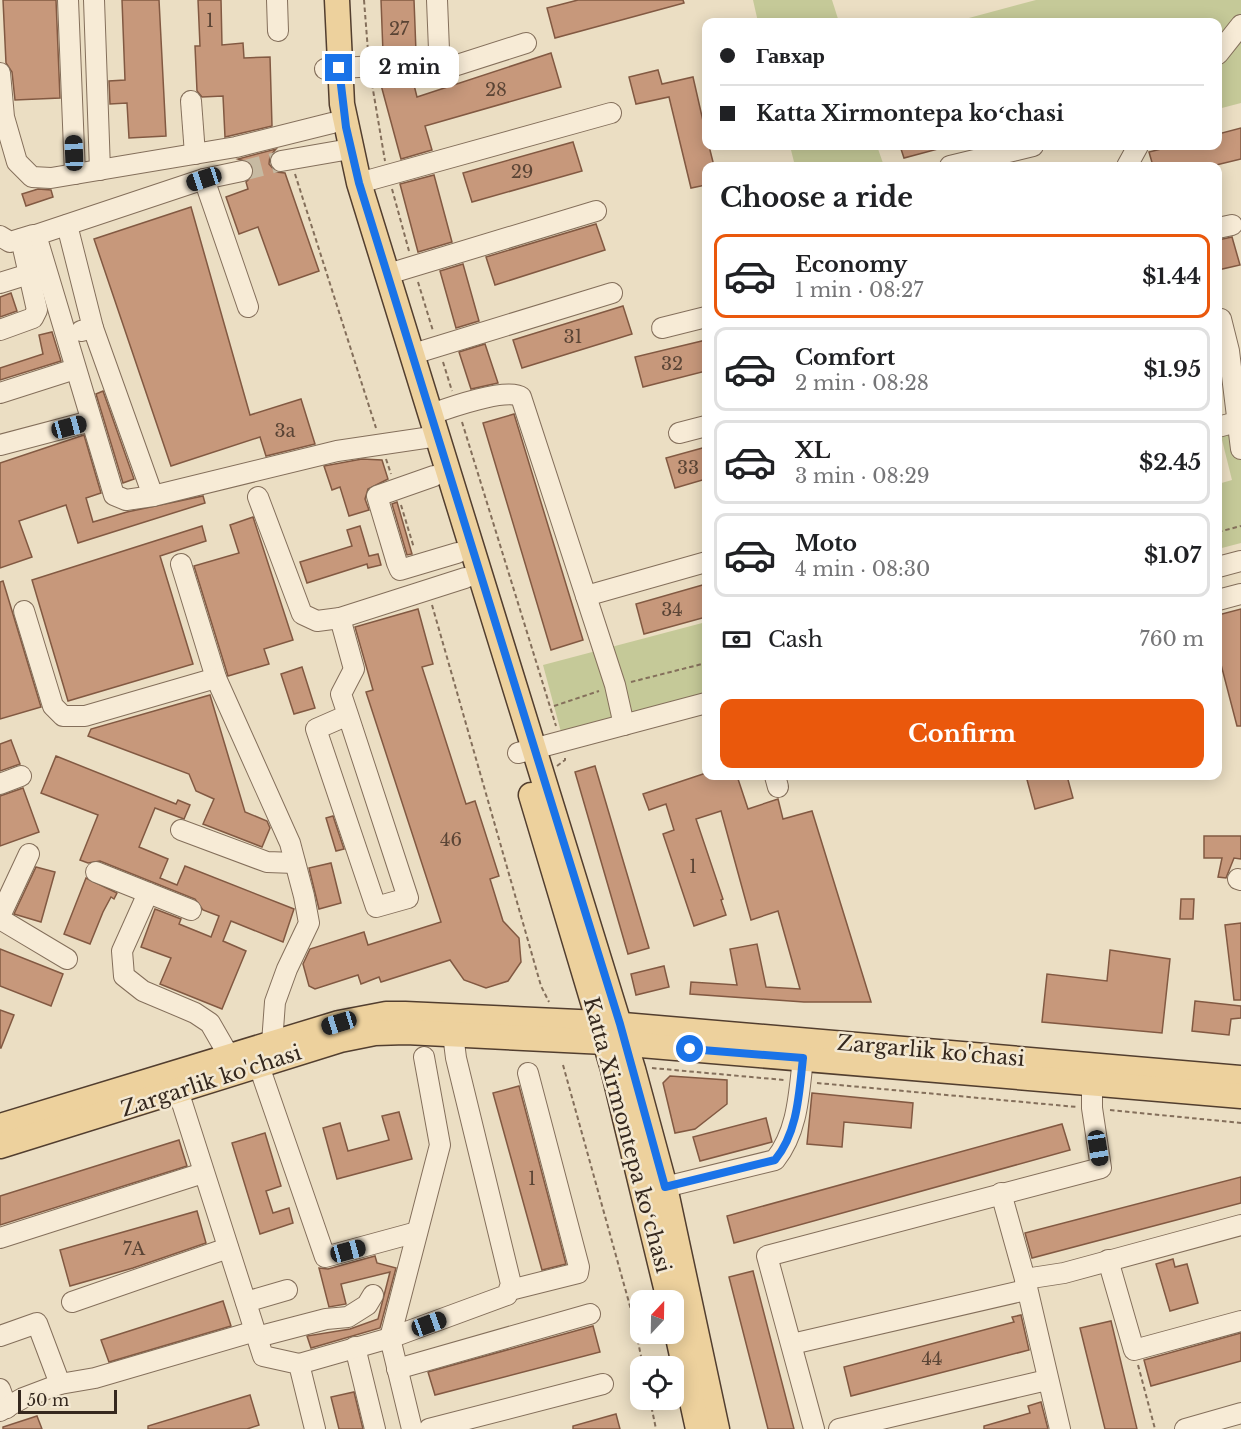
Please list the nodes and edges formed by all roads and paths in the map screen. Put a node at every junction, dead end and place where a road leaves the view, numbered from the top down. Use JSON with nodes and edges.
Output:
{"nodes":[{"id":1,"x":68,"y":0,"type":"edge"},
{"id":2,"x":94,"y":0,"type":"edge"},
{"id":3,"x":277,"y":0,"type":"edge"},
{"id":4,"x":322,"y":0,"type":"edge"},
{"id":5,"x":337,"y":0,"type":"edge"},
{"id":6,"x":364,"y":0,"type":"edge"},
{"id":7,"x":437,"y":0,"type":"edge"},
{"id":8,"x":1241,"y":25,"type":"edge"},
{"id":9,"x":278,"y":31,"type":"dead end"},
{"id":10,"x":526,"y":43,"type":"dead end"},
{"id":11,"x":1222,"y":49,"type":"edge"},
{"id":12,"x":435,"y":57,"type":"junction"},
{"id":13,"x":369,"y":66,"type":"junction"},
{"id":14,"x":332,"y":69,"type":"junction"},
{"id":15,"x":0,"y":73,"type":"edge"},
{"id":16,"x":191,"y":101,"type":"dead end"},
{"id":17,"x":611,"y":113,"type":"dead end"},
{"id":18,"x":332,"y":123,"type":"junction"},
{"id":19,"x":343,"y":150,"type":"junction"},
{"id":20,"x":1016,"y":150,"type":"edge"},
{"id":21,"x":195,"y":154,"type":"junction"},
{"id":22,"x":281,"y":161,"type":"tunnel mouth"},
{"id":23,"x":967,"y":162,"type":"edge"},
{"id":24,"x":100,"y":170,"type":"junction"},
{"id":25,"x":242,"y":171,"type":"tunnel mouth"},
{"id":26,"x":75,"y":174,"type":"junction"},
{"id":27,"x":388,"y":175,"type":"junction"},
{"id":28,"x":204,"y":179,"type":"junction"},
{"id":29,"x":359,"y":183,"type":"junction"},
{"id":30,"x":596,"y":211,"type":"dead end"},
{"id":31,"x":67,"y":225,"type":"junction"},
{"id":32,"x":12,"y":238,"type":"edge"},
{"id":33,"x":413,"y":266,"type":"junction"},
{"id":34,"x":29,"y":274,"type":"junction"},
{"id":35,"x":388,"y":274,"type":"junction"},
{"id":36,"x":0,"y":283,"type":"edge"},
{"id":37,"x":612,"y":293,"type":"dead end"},
{"id":38,"x":248,"y":307,"type":"dead end"},
{"id":39,"x":702,"y":318,"type":"edge"},
{"id":40,"x":1222,"y":323,"type":"edge"},
{"id":41,"x":93,"y":328,"type":"junction"},
{"id":42,"x":662,"y":328,"type":"dead end"},
{"id":43,"x":0,"y":330,"type":"edge"},
{"id":44,"x":65,"y":335,"type":"junction"},
{"id":45,"x":438,"y":346,"type":"junction"},
{"id":46,"x":413,"y":354,"type":"junction"},
{"id":47,"x":75,"y":369,"type":"junction"},
{"id":48,"x":113,"y":385,"type":"junction"},
{"id":49,"x":0,"y":393,"type":"edge"},
{"id":50,"x":83,"y":395,"type":"junction"},
{"id":51,"x":457,"y":405,"type":"junction"},
{"id":52,"x":91,"y":421,"type":"junction"},
{"id":53,"x":702,"y":427,"type":"edge"},
{"id":54,"x":431,"y":429,"type":"junction"},
{"id":55,"x":679,"y":433,"type":"dead end"},
{"id":56,"x":0,"y":445,"type":"edge"},
{"id":57,"x":1241,"y":449,"type":"edge"},
{"id":58,"x":434,"y":476,"type":"junction"},
{"id":59,"x":153,"y":496,"type":"junction"},
{"id":60,"x":258,"y":497,"type":"dead end"},
{"id":61,"x":1241,"y":526,"type":"edge"},
{"id":62,"x":1222,"y":531,"type":"edge"},
{"id":63,"x":457,"y":552,"type":"junction"},
{"id":64,"x":1241,"y":561,"type":"edge"},
{"id":65,"x":702,"y":563,"type":"edge"},
{"id":66,"x":181,"y":564,"type":"dead end"},
{"id":67,"x":1222,"y":566,"type":"edge"},
{"id":68,"x":465,"y":578,"type":"junction"},
{"id":69,"x":1241,"y":594,"type":"edge"},
{"id":70,"x":586,"y":596,"type":"junction"},
{"id":71,"x":1222,"y":599,"type":"edge"},
{"id":72,"x":24,"y":610,"type":"dead end"},
{"id":73,"x":340,"y":618,"type":"junction"},
{"id":74,"x":216,"y":678,"type":"junction"},
{"id":75,"x":702,"y":704,"type":"edge"},
{"id":76,"x":348,"y":716,"type":"junction"},
{"id":77,"x":624,"y":725,"type":"junction"},
{"id":78,"x":561,"y":742,"type":"junction"},
{"id":79,"x":526,"y":751,"type":"junction"},
{"id":80,"x":556,"y":768,"type":"dead end"},
{"id":81,"x":21,"y":776,"type":"dead end"},
{"id":82,"x":0,"y":784,"type":"edge"},
{"id":83,"x":181,"y":830,"type":"dead end"},
{"id":84,"x":29,"y":854,"type":"dead end"},
{"id":85,"x":295,"y":862,"type":"junction"},
{"id":86,"x":96,"y":872,"type":"dead end"},
{"id":87,"x":148,"y":893,"type":"junction"},
{"id":88,"x":191,"y":910,"type":"dead end"},
{"id":89,"x":0,"y":917,"type":"edge"},
{"id":90,"x":67,"y":959,"type":"dead end"},
{"id":91,"x":541,"y":986,"type":"dead end"},
{"id":92,"x":551,"y":1005,"type":"dead end"},
{"id":93,"x":613,"y":1033,"type":"junction"},
{"id":94,"x":453,"y":1034,"type":"junction"},
{"id":95,"x":272,"y":1043,"type":"junction"},
{"id":96,"x":229,"y":1056,"type":"junction"},
{"id":97,"x":424,"y":1057,"type":"dead end"},
{"id":98,"x":563,"y":1065,"type":"dead end"},
{"id":99,"x":259,"y":1066,"type":"junction"},
{"id":100,"x":652,"y":1068,"type":"dead end"},
{"id":101,"x":802,"y":1070,"type":"junction"},
{"id":102,"x":528,"y":1073,"type":"dead end"},
{"id":103,"x":1092,"y":1074,"type":"junction"},
{"id":104,"x":1241,"y":1078,"type":"edge"},
{"id":105,"x":175,"y":1083,"type":"junction"},
{"id":106,"x":1241,"y":1096,"type":"edge"},
{"id":107,"x":1092,"y":1108,"type":"junction"},
{"id":108,"x":1241,"y":1123,"type":"edge"},
{"id":109,"x":0,"y":1126,"type":"edge"},
{"id":110,"x":0,"y":1146,"type":"edge"},
{"id":111,"x":203,"y":1173,"type":"junction"},
{"id":112,"x":665,"y":1187,"type":"junction"},
{"id":113,"x":1001,"y":1193,"type":"junction"},
{"id":114,"x":1241,"y":1225,"type":"edge"},
{"id":115,"x":417,"y":1232,"type":"junction"},
{"id":116,"x":0,"y":1238,"type":"edge"},
{"id":117,"x":228,"y":1248,"type":"junction"},
{"id":118,"x":1108,"y":1260,"type":"junction"},
{"id":119,"x":1026,"y":1285,"type":"junction"},
{"id":120,"x":287,"y":1290,"type":"dead end"},
{"id":121,"x":510,"y":1290,"type":"junction"},
{"id":122,"x":667,"y":1290,"type":"edge"},
{"id":123,"x":373,"y":1295,"type":"dead end"},
{"id":124,"x":72,"y":1302,"type":"dead end"},
{"id":125,"x":246,"y":1302,"type":"junction"},
{"id":126,"x":590,"y":1314,"type":"dead end"},
{"id":127,"x":1241,"y":1321,"type":"edge"},
{"id":128,"x":256,"y":1334,"type":"junction"},
{"id":129,"x":0,"y":1336,"type":"edge"},
{"id":130,"x":390,"y":1338,"type":"junction"},
{"id":131,"x":679,"y":1344,"type":"edge"},
{"id":132,"x":792,"y":1344,"type":"junction"},
{"id":133,"x":355,"y":1347,"type":"junction"},
{"id":134,"x":1134,"y":1350,"type":"junction"},
{"id":135,"x":641,"y":1356,"type":"edge"},
{"id":136,"x":300,"y":1364,"type":"junction"},
{"id":137,"x":397,"y":1369,"type":"junction"},
{"id":138,"x":1047,"y":1380,"type":"junction"},
{"id":139,"x":60,"y":1384,"type":"junction"},
{"id":140,"x":603,"y":1384,"type":"dead end"},
{"id":141,"x":0,"y":1389,"type":"edge"},
{"id":142,"x":3,"y":1410,"type":"edge"},
{"id":143,"x":652,"y":1410,"type":"edge"},
{"id":144,"x":1241,"y":1413,"type":"edge"},
{"id":145,"x":315,"y":1429,"type":"edge"},
{"id":146,"x":375,"y":1429,"type":"edge"},
{"id":147,"x":412,"y":1429,"type":"edge"},
{"id":148,"x":429,"y":1429,"type":"edge"},
{"id":149,"x":656,"y":1429,"type":"edge"},
{"id":150,"x":698,"y":1429,"type":"edge"},
{"id":151,"x":717,"y":1429,"type":"edge"},
{"id":152,"x":814,"y":1429,"type":"edge"},
{"id":153,"x":839,"y":1429,"type":"edge"},
{"id":154,"x":1060,"y":1429,"type":"edge"},
{"id":155,"x":1155,"y":1429,"type":"edge"},
{"id":156,"x":1185,"y":1429,"type":"edge"}],
"edges":[{"from":1,"to":26,"type":"street"},
{"from":2,"to":24,"type":"street"},
{"from":3,"to":9,"type":"street"},
{"from":4,"to":14,"type":"main road","name":"Katta Xirmontepa koʻchasi"},
{"from":5,"to":14,"type":"main road","name":"Katta Xirmontepa koʻchasi"},
{"from":6,"to":13,"type":"path"},
{"from":7,"to":12,"type":"street"},
{"from":8,"to":11,"type":"street"},
{"from":10,"to":12,"type":"street"},
{"from":12,"to":13,"type":"street"},
{"from":13,"to":14,"type":"street"},
{"from":13,"to":27,"type":"path"},
{"from":14,"to":18,"type":"main road","name":"Katta Xirmontepa koʻchasi"},
{"from":14,"to":19,"type":"main road","name":"Katta Xirmontepa koʻchasi"},
{"from":15,"to":26,"type":"street"},
{"from":16,"to":21,"type":"street"},
{"from":17,"to":27,"type":"street"},
{"from":18,"to":19,"type":"main road","name":"Katta Xirmontepa koʻchasi"},
{"from":18,"to":21,"type":"street"},
{"from":19,"to":22,"type":"street"},
{"from":19,"to":29,"type":"main road","name":"Katta Xirmontepa koʻchasi"},
{"from":19,"to":54,"type":"main road","name":"Katta Xirmontepa koʻchasi"},
{"from":20,"to":23,"type":"street"},
{"from":21,"to":24,"type":"street"},
{"from":24,"to":26,"type":"street"},
{"from":25,"to":28,"type":"street"},
{"from":27,"to":29,"type":"street"},
{"from":27,"to":33,"type":"path"},
{"from":28,"to":31,"type":"street"},
{"from":28,"to":38,"type":"street"},
{"from":29,"to":35,"type":"main road","name":"Katta Xirmontepa koʻchasi"},
{"from":30,"to":33,"type":"street"},
{"from":31,"to":32,"type":"street"},
{"from":31,"to":41,"type":"street"},
{"from":32,"to":34,"type":"street"},
{"from":32,"to":44,"type":"street"},
{"from":33,"to":35,"type":"street"},
{"from":33,"to":45,"type":"path"},
{"from":34,"to":36,"type":"street"},
{"from":34,"to":43,"type":"street"},
{"from":35,"to":46,"type":"main road","name":"Katta Xirmontepa koʻchasi"},
{"from":37,"to":45,"type":"street"},
{"from":39,"to":42,"type":"street"},
{"from":40,"to":57,"type":"street"},
{"from":41,"to":44,"type":"street"},
{"from":41,"to":48,"type":"street"},
{"from":44,"to":47,"type":"street"},
{"from":45,"to":46,"type":"street"},
{"from":45,"to":51,"type":"path"},
{"from":46,"to":54,"type":"main road","name":"Katta Xirmontepa koʻchasi"},
{"from":47,"to":49,"type":"street"},
{"from":47,"to":50,"type":"street"},
{"from":48,"to":50,"type":"street"},
{"from":48,"to":59,"type":"street"},
{"from":50,"to":52,"type":"street"},
{"from":51,"to":54,"type":"street"},
{"from":51,"to":70,"type":"street"},
{"from":51,"to":78,"type":"path"},
{"from":52,"to":56,"type":"street"},
{"from":52,"to":59,"type":"street"},
{"from":53,"to":55,"type":"street"},
{"from":54,"to":58,"type":"main road","name":"Katta Xirmontepa koʻchasi"},
{"from":54,"to":59,"type":"street"},
{"from":54,"to":79,"type":"main road","name":"Katta Xirmontepa koʻchasi"},
{"from":58,"to":63,"type":"main road","name":"Katta Xirmontepa koʻchasi"},
{"from":58,"to":63,"type":"street"},
{"from":60,"to":73,"type":"street"},
{"from":61,"to":62,"type":"path"},
{"from":63,"to":68,"type":"main road","name":"Katta Xirmontepa koʻchasi"},
{"from":64,"to":67,"type":"street"},
{"from":65,"to":70,"type":"street"},
{"from":66,"to":74,"type":"street"},
{"from":68,"to":73,"type":"street"},
{"from":68,"to":79,"type":"main road","name":"Katta Xirmontepa koʻchasi"},
{"from":69,"to":71,"type":"street"},
{"from":70,"to":77,"type":"street"},
{"from":72,"to":74,"type":"street"},
{"from":73,"to":76,"type":"street"},
{"from":74,"to":85,"type":"street"},
{"from":75,"to":77,"type":"street"},
{"from":76,"to":76,"type":"street"},
{"from":77,"to":78,"type":"street"},
{"from":78,"to":79,"type":"street"},
{"from":78,"to":80,"type":"path"},
{"from":79,"to":93,"type":"main road","name":"Katta Xirmontepa koʻchasi"},
{"from":81,"to":82,"type":"street"},
{"from":83,"to":85,"type":"street"},
{"from":84,"to":89,"type":"street"},
{"from":85,"to":95,"type":"street"},
{"from":86,"to":87,"type":"street"},
{"from":87,"to":88,"type":"street"},
{"from":87,"to":96,"type":"street"},
{"from":89,"to":90,"type":"street"},
{"from":91,"to":92,"type":"path"},
{"from":93,"to":94,"type":"main road","name":"Zargarlik ko'chasi"},
{"from":93,"to":95,"type":"main road","name":"Zargarlik ko'chasi"},
{"from":93,"to":101,"type":"main road","name":"Zargarlik ko'chasi"},
{"from":93,"to":103,"type":"main road","name":"Zargarlik ko'chasi"},
{"from":93,"to":112,"type":"main road","name":"Katta Xirmontepa koʻchasi"},
{"from":93,"to":122,"type":"main road","name":"Katta Xirmontepa koʻchasi"},
{"from":94,"to":99,"type":"main road","name":"Zargarlik ko'chasi"},
{"from":94,"to":121,"type":"street"},
{"from":95,"to":96,"type":"main road","name":"Zargarlik ko'chasi"},
{"from":96,"to":105,"type":"main road","name":"Zargarlik ko'chasi"},
{"from":97,"to":115,"type":"street"},
{"from":98,"to":135,"type":"path"},
{"from":99,"to":105,"type":"main road","name":"Zargarlik ko'chasi"},
{"from":99,"to":115,"type":"street"},
{"from":100,"to":101,"type":"path"},
{"from":101,"to":103,"type":"main road","name":"Zargarlik ko'chasi"},
{"from":101,"to":107,"type":"path"},
{"from":101,"to":112,"type":"street"},
{"from":102,"to":121,"type":"street"},
{"from":103,"to":104,"type":"main road","name":"Zargarlik ko'chasi"},
{"from":103,"to":106,"type":"main road","name":"Zargarlik ko'chasi"},
{"from":103,"to":107,"type":"street"},
{"from":105,"to":109,"type":"main road","name":"Zargarlik ko'chasi"},
{"from":105,"to":110,"type":"main road","name":"Zargarlik ko'chasi"},
{"from":105,"to":111,"type":"street"},
{"from":107,"to":108,"type":"path"},
{"from":107,"to":113,"type":"street"},
{"from":111,"to":116,"type":"street"},
{"from":111,"to":117,"type":"street"},
{"from":112,"to":151,"type":"main road","name":"Katta Xirmontepa koʻchasi"},
{"from":113,"to":119,"type":"street"},
{"from":113,"to":132,"type":"street"},
{"from":114,"to":118,"type":"street"},
{"from":115,"to":130,"type":"street"},
{"from":117,"to":124,"type":"street"},
{"from":117,"to":125,"type":"street"},
{"from":118,"to":119,"type":"street"},
{"from":118,"to":134,"type":"street"},
{"from":119,"to":132,"type":"street"},
{"from":119,"to":138,"type":"street"},
{"from":120,"to":125,"type":"street"},
{"from":121,"to":130,"type":"street"},
{"from":123,"to":128,"type":"street"},
{"from":125,"to":128,"type":"street"},
{"from":126,"to":137,"type":"street"},
{"from":127,"to":134,"type":"street"},
{"from":128,"to":136,"type":"street"},
{"from":128,"to":139,"type":"street"},
{"from":129,"to":139,"type":"street"},
{"from":130,"to":133,"type":"street"},
{"from":130,"to":137,"type":"street"},
{"from":131,"to":150,"type":"main road"},
{"from":132,"to":152,"type":"street"},
{"from":133,"to":136,"type":"street"},
{"from":133,"to":146,"type":"street"},
{"from":134,"to":155,"type":"path"},
{"from":136,"to":145,"type":"street"},
{"from":137,"to":147,"type":"street"},
{"from":138,"to":153,"type":"street"},
{"from":138,"to":154,"type":"street"},
{"from":139,"to":142,"type":"street"},
{"from":140,"to":148,"type":"street"},
{"from":141,"to":142,"type":"street"},
{"from":143,"to":149,"type":"path"},
{"from":144,"to":156,"type":"street"}]}
